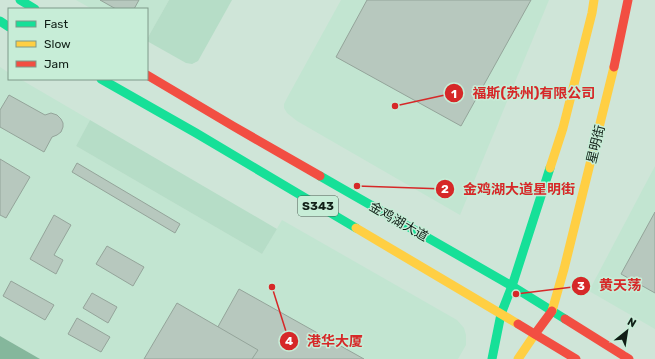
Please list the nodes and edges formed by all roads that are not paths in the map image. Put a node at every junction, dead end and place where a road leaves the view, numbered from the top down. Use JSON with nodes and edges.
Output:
{"nodes":[{"id":1,"x":20,"y":0,"type":"edge"},
{"id":2,"x":594,"y":0,"type":"edge"},
{"id":3,"x":628,"y":0,"type":"edge"},
{"id":4,"x":33,"y":8,"type":"edge"},
{"id":5,"x":148,"y":76,"type":"edge"},
{"id":6,"x":103,"y":80,"type":"edge"},
{"id":7,"x":512,"y":286,"type":"junction"},
{"id":8,"x":552,"y":310,"type":"junction"},
{"id":9,"x":502,"y":314,"type":"junction"},
{"id":10,"x":535,"y":334,"type":"junction"},
{"id":11,"x":492,"y":359,"type":"edge"},
{"id":12,"x":518,"y":359,"type":"edge"},
{"id":13,"x":576,"y":359,"type":"edge"},
{"id":14,"x":629,"y":359,"type":"edge"}],
"edges":[{"from":1,"to":4,"type":"main road"},
{"from":2,"to":7,"type":"main road"},
{"from":3,"to":8,"type":"main road","name":"星明街"},
{"from":5,"to":7,"type":"main road","name":"金鸡湖大道","number":"S343"},
{"from":6,"to":9,"type":"main road","number":"S343"},
{"from":7,"to":8,"type":"main road","name":"金鸡湖大道","number":"S343"},
{"from":7,"to":9,"type":"main road"},
{"from":8,"to":10,"type":"main road","name":"星明街"},
{"from":8,"to":14,"type":"main road","name":"金鸡湖大道","number":"S343"},
{"from":9,"to":10,"type":"main road","number":"S343"},
{"from":9,"to":11,"type":"main road"},
{"from":10,"to":12,"type":"main road","name":"星明街"},
{"from":10,"to":13,"type":"main road","number":"S343"}]}
